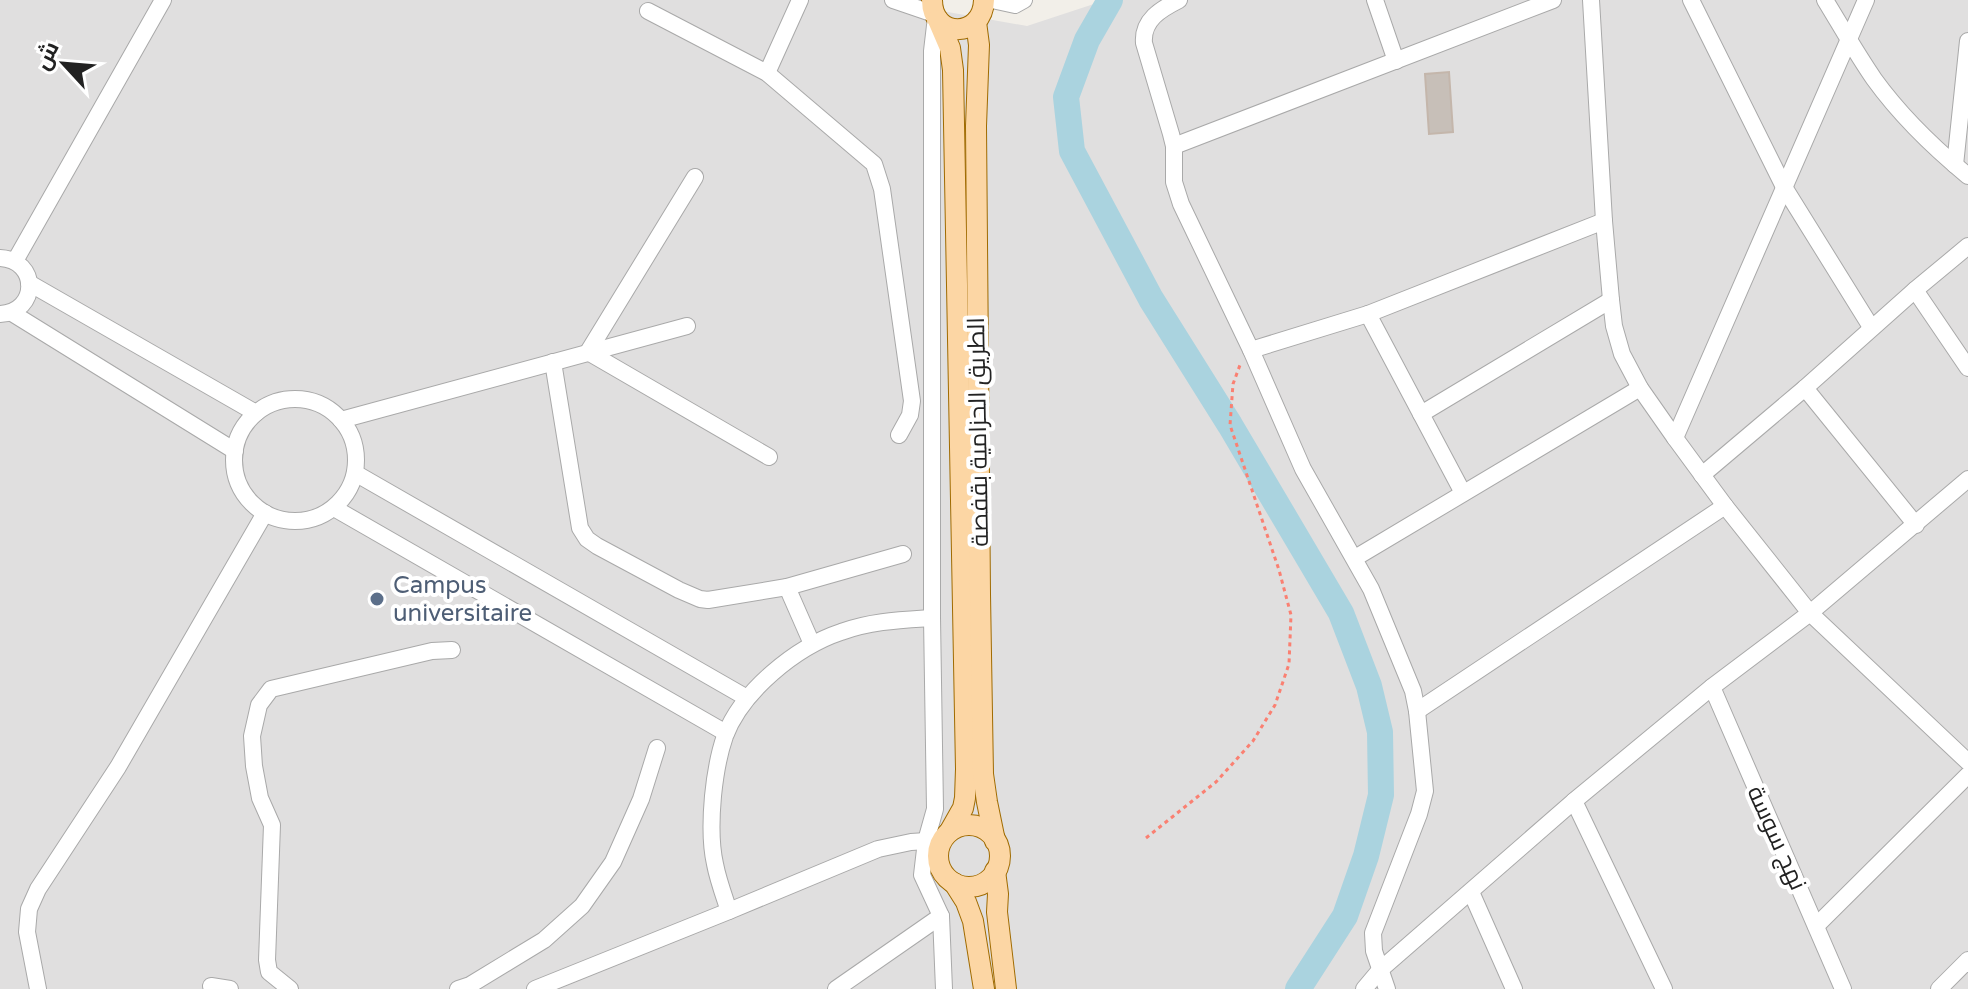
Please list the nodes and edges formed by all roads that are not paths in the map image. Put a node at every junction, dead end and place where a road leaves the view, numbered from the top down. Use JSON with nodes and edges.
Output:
{"nodes":[{"id":1,"x":163,"y":0,"type":"edge"},
{"id":2,"x":800,"y":0,"type":"edge"},
{"id":3,"x":893,"y":0,"type":"edge"},
{"id":4,"x":984,"y":0,"type":"edge"},
{"id":5,"x":992,"y":0,"type":"edge"},
{"id":6,"x":1024,"y":0,"type":"edge"},
{"id":7,"x":1179,"y":0,"type":"edge"},
{"id":8,"x":1375,"y":0,"type":"edge"},
{"id":9,"x":1553,"y":0,"type":"edge"},
{"id":10,"x":1591,"y":0,"type":"edge"},
{"id":11,"x":1691,"y":0,"type":"edge"},
{"id":12,"x":1825,"y":0,"type":"edge"},
{"id":13,"x":1866,"y":0,"type":"edge"},
{"id":14,"x":648,"y":11,"type":"dead end"},
{"id":15,"x":935,"y":13,"type":"edge"},
{"id":16,"x":976,"y":22,"type":"junction"},
{"id":17,"x":1849,"y":40,"type":"junction"},
{"id":18,"x":1968,"y":41,"type":"edge"},
{"id":19,"x":1396,"y":61,"type":"junction"},
{"id":20,"x":767,"y":73,"type":"junction"},
{"id":21,"x":1174,"y":146,"type":"junction"},
{"id":22,"x":1961,"y":171,"type":"edge"},
{"id":23,"x":695,"y":177,"type":"dead end"},
{"id":24,"x":1784,"y":187,"type":"junction"},
{"id":25,"x":1604,"y":221,"type":"junction"},
{"id":26,"x":1968,"y":246,"type":"edge"},
{"id":27,"x":7,"y":260,"type":"edge"},
{"id":28,"x":29,"y":283,"type":"junction"},
{"id":29,"x":1915,"y":290,"type":"junction"},
{"id":30,"x":1611,"y":300,"type":"junction"},
{"id":31,"x":6,"y":313,"type":"edge"},
{"id":32,"x":1368,"y":314,"type":"junction"},
{"id":33,"x":687,"y":326,"type":"dead end"},
{"id":34,"x":1871,"y":327,"type":"junction"},
{"id":35,"x":1251,"y":350,"type":"junction"},
{"id":36,"x":588,"y":352,"type":"junction"},
{"id":37,"x":553,"y":362,"type":"junction"},
{"id":38,"x":1968,"y":368,"type":"edge"},
{"id":39,"x":1640,"y":388,"type":"junction"},
{"id":40,"x":1805,"y":388,"type":"junction"},
{"id":41,"x":256,"y":413,"type":"junction"},
{"id":42,"x":1421,"y":414,"type":"junction"},
{"id":43,"x":341,"y":420,"type":"junction"},
{"id":44,"x":899,"y":435,"type":"dead end"},
{"id":45,"x":1675,"y":438,"type":"junction"},
{"id":46,"x":235,"y":451,"type":"junction"},
{"id":47,"x":769,"y":457,"type":"dead end"},
{"id":48,"x":355,"y":473,"type":"junction"},
{"id":49,"x":1702,"y":475,"type":"junction"},
{"id":50,"x":1968,"y":479,"type":"edge"},
{"id":51,"x":1463,"y":493,"type":"junction"},
{"id":52,"x":1725,"y":506,"type":"junction"},
{"id":53,"x":334,"y":508,"type":"junction"},
{"id":54,"x":265,"y":513,"type":"junction"},
{"id":55,"x":1916,"y":525,"type":"junction"},
{"id":56,"x":903,"y":554,"type":"dead end"},
{"id":57,"x":1355,"y":558,"type":"junction"},
{"id":58,"x":787,"y":587,"type":"junction"},
{"id":59,"x":1810,"y":613,"type":"junction"},
{"id":60,"x":932,"y":618,"type":"junction"},
{"id":61,"x":812,"y":644,"type":"junction"},
{"id":62,"x":452,"y":650,"type":"dead end"},
{"id":63,"x":1712,"y":687,"type":"junction"},
{"id":64,"x":747,"y":698,"type":"junction"},
{"id":65,"x":1417,"y":711,"type":"junction"},
{"id":66,"x":726,"y":733,"type":"junction"},
{"id":67,"x":657,"y":748,"type":"dead end"},
{"id":68,"x":1968,"y":762,"type":"edge"},
{"id":69,"x":1968,"y":775,"type":"edge"},
{"id":70,"x":1574,"y":801,"type":"junction"},
{"id":71,"x":995,"y":841,"type":"junction"},
{"id":72,"x":936,"y":846,"type":"junction"},
{"id":73,"x":995,"y":871,"type":"junction"},
{"id":74,"x":954,"y":883,"type":"junction"},
{"id":75,"x":1471,"y":892,"type":"junction"},
{"id":76,"x":729,"y":911,"type":"junction"},
{"id":77,"x":941,"y":916,"type":"junction"},
{"id":78,"x":1816,"y":926,"type":"junction"},
{"id":79,"x":1968,"y":960,"type":"edge"},
{"id":80,"x":1380,"y":970,"type":"junction"},
{"id":81,"x":211,"y":986,"type":"dead end"},
{"id":82,"x":38,"y":989,"type":"edge"},
{"id":83,"x":230,"y":989,"type":"edge"},
{"id":84,"x":290,"y":989,"type":"edge"},
{"id":85,"x":458,"y":989,"type":"edge"},
{"id":86,"x":535,"y":989,"type":"edge"},
{"id":87,"x":836,"y":989,"type":"edge"},
{"id":88,"x":944,"y":989,"type":"edge"},
{"id":89,"x":984,"y":989,"type":"edge"},
{"id":90,"x":1006,"y":989,"type":"edge"},
{"id":91,"x":1364,"y":989,"type":"edge"},
{"id":92,"x":1387,"y":989,"type":"edge"},
{"id":93,"x":1514,"y":989,"type":"edge"},
{"id":94,"x":1664,"y":989,"type":"edge"},
{"id":95,"x":1843,"y":989,"type":"edge"},
{"id":96,"x":1939,"y":989,"type":"edge"}],
"edges":[{"from":1,"to":27,"type":"street"},
{"from":2,"to":20,"type":"street"},
{"from":3,"to":15,"type":"street"},
{"from":4,"to":16,"type":"main road"},
{"from":5,"to":6,"type":"street"},
{"from":7,"to":21,"type":"street"},
{"from":8,"to":19,"type":"street"},
{"from":9,"to":19,"type":"street"},
{"from":10,"to":25,"type":"street"},
{"from":11,"to":24,"type":"street"},
{"from":12,"to":17,"type":"street"},
{"from":13,"to":17,"type":"street"},
{"from":14,"to":20,"type":"street"},
{"from":15,"to":16,"type":"main road"},
{"from":15,"to":60,"type":"street"},
{"from":15,"to":72,"type":"main road","name":"الطريق الحزامية بقفصة"},
{"from":16,"to":71,"type":"main road","name":"الطريق الحزامية بقفصة"},
{"from":17,"to":22,"type":"street"},
{"from":17,"to":24,"type":"street"},
{"from":18,"to":22,"type":"street"},
{"from":19,"to":21,"type":"street"},
{"from":20,"to":44,"type":"street"},
{"from":21,"to":35,"type":"street"},
{"from":23,"to":36,"type":"street"},
{"from":24,"to":34,"type":"street"},
{"from":24,"to":45,"type":"street"},
{"from":25,"to":30,"type":"street"},
{"from":25,"to":32,"type":"street"},
{"from":26,"to":29,"type":"street"},
{"from":27,"to":28,"type":"street"},
{"from":28,"to":31,"type":"street"},
{"from":28,"to":41,"type":"street"},
{"from":29,"to":34,"type":"street"},
{"from":29,"to":38,"type":"street"},
{"from":30,"to":39,"type":"street"},
{"from":30,"to":42,"type":"street"},
{"from":31,"to":46,"type":"street"},
{"from":32,"to":35,"type":"street"},
{"from":32,"to":42,"type":"street"},
{"from":33,"to":36,"type":"street"},
{"from":34,"to":40,"type":"street"},
{"from":35,"to":57,"type":"street"},
{"from":36,"to":37,"type":"street"},
{"from":36,"to":47,"type":"street"},
{"from":37,"to":43,"type":"street"},
{"from":37,"to":58,"type":"street"},
{"from":39,"to":45,"type":"street"},
{"from":39,"to":51,"type":"street"},
{"from":40,"to":49,"type":"street"},
{"from":40,"to":55,"type":"street"},
{"from":41,"to":43,"type":"street"},
{"from":41,"to":46,"type":"street"},
{"from":42,"to":51,"type":"street"},
{"from":43,"to":48,"type":"street"},
{"from":45,"to":49,"type":"street"},
{"from":46,"to":54,"type":"street"},
{"from":48,"to":53,"type":"street"},
{"from":48,"to":64,"type":"street"},
{"from":49,"to":52,"type":"street"},
{"from":50,"to":55,"type":"street"},
{"from":51,"to":57,"type":"street"},
{"from":52,"to":59,"type":"street"},
{"from":52,"to":65,"type":"street"},
{"from":53,"to":54,"type":"street"},
{"from":53,"to":66,"type":"street"},
{"from":54,"to":82,"type":"street"},
{"from":55,"to":59,"type":"street"},
{"from":56,"to":58,"type":"street"},
{"from":57,"to":65,"type":"street"},
{"from":58,"to":61,"type":"street"},
{"from":59,"to":63,"type":"street"},
{"from":59,"to":68,"type":"street"},
{"from":60,"to":61,"type":"street"},
{"from":60,"to":72,"type":"street"},
{"from":61,"to":64,"type":"street"},
{"from":62,"to":84,"type":"street"},
{"from":63,"to":70,"type":"street"},
{"from":63,"to":78,"type":"street","name":"نهج سوسة"},
{"from":64,"to":66,"type":"street"},
{"from":65,"to":80,"type":"street"},
{"from":66,"to":76,"type":"street"},
{"from":67,"to":85,"type":"street"},
{"from":69,"to":78,"type":"street"},
{"from":70,"to":75,"type":"street"},
{"from":70,"to":94,"type":"street"},
{"from":71,"to":72,"type":"main road"},
{"from":71,"to":73,"type":"main road"},
{"from":72,"to":74,"type":"main road"},
{"from":72,"to":76,"type":"street"},
{"from":72,"to":77,"type":"street"},
{"from":73,"to":74,"type":"main road"},
{"from":73,"to":90,"type":"main road"},
{"from":74,"to":89,"type":"main road"},
{"from":75,"to":80,"type":"street"},
{"from":75,"to":93,"type":"street"},
{"from":76,"to":86,"type":"street"},
{"from":77,"to":87,"type":"street"},
{"from":77,"to":88,"type":"street"},
{"from":78,"to":95,"type":"street","name":"نهج سوسة"},
{"from":79,"to":96,"type":"street"},
{"from":80,"to":91,"type":"street"},
{"from":80,"to":92,"type":"street"},
{"from":81,"to":83,"type":"street"}]}
